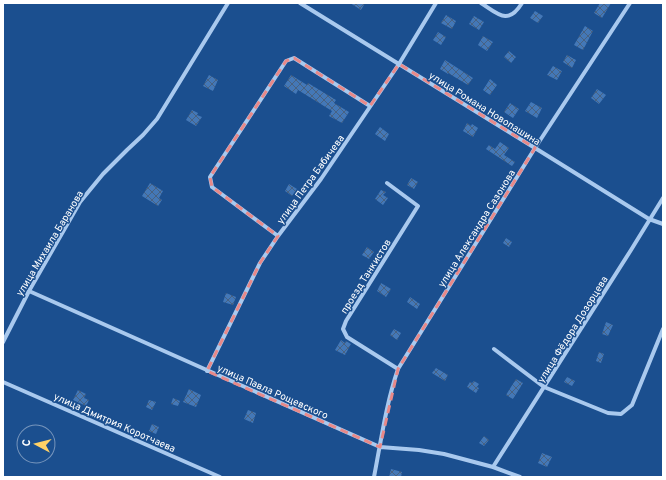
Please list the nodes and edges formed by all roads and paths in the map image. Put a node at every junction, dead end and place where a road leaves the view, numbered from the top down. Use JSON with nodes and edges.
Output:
{"nodes":[{"id":1,"x":228,"y":3,"type":"edge"},
{"id":2,"x":300,"y":3,"type":"edge"},
{"id":3,"x":436,"y":3,"type":"edge"},
{"id":4,"x":481,"y":3,"type":"edge"},
{"id":5,"x":522,"y":3,"type":"edge"},
{"id":6,"x":630,"y":3,"type":"edge"},
{"id":7,"x":399,"y":64,"type":"junction"},
{"id":8,"x":370,"y":106,"type":"junction"},
{"id":9,"x":535,"y":148,"type":"junction"},
{"id":10,"x":387,"y":183,"type":"dead end"},
{"id":11,"x":663,"y":198,"type":"edge"},
{"id":12,"x":650,"y":219,"type":"junction"},
{"id":13,"x":663,"y":224,"type":"edge"},
{"id":14,"x":278,"y":236,"type":"junction"},
{"id":15,"x":29,"y":291,"type":"junction"},
{"id":16,"x":663,"y":329,"type":"edge"},
{"id":17,"x":3,"y":342,"type":"edge"},
{"id":18,"x":494,"y":349,"type":"dead end"},
{"id":19,"x":398,"y":369,"type":"junction"},
{"id":20,"x":207,"y":371,"type":"junction"},
{"id":21,"x":3,"y":382,"type":"edge"},
{"id":22,"x":544,"y":387,"type":"junction"},
{"id":23,"x":380,"y":447,"type":"junction"},
{"id":24,"x":492,"y":467,"type":"junction"},
{"id":25,"x":220,"y":477,"type":"edge"},
{"id":26,"x":374,"y":477,"type":"edge"},
{"id":27,"x":520,"y":477,"type":"edge"}],
"edges":[{"from":1,"to":15,"type":"street","name":"улица Михаила Баранова"},
{"from":2,"to":7,"type":"street","name":"улица Романа Новопашина"},
{"from":3,"to":7,"type":"street","name":"улица Петра Бабичева"},
{"from":4,"to":5,"type":"street"},
{"from":6,"to":9,"type":"street","name":"улица Александра Сазонова"},
{"from":7,"to":8,"type":"street","name":"улица Петра Бабичева"},
{"from":7,"to":9,"type":"street","name":"улица Романа Новопашина"},
{"from":8,"to":14,"type":"street","name":"улица Петра Бабичева"},
{"from":8,"to":14,"type":"street"},
{"from":9,"to":12,"type":"street","name":"улица Романа Новопашина"},
{"from":9,"to":19,"type":"street","name":"улица Александра Сазонова"},
{"from":10,"to":19,"type":"street","name":"проезд Танкистов"},
{"from":11,"to":12,"type":"street","name":"улица Фёдора Дозорцева"},
{"from":12,"to":13,"type":"street","name":"улица Романа Новопашина"},
{"from":12,"to":22,"type":"street","name":"улица Фёдора Дозорцева"},
{"from":14,"to":20,"type":"street","name":"улица Петра Бабичева"},
{"from":15,"to":17,"type":"street","name":"улица Михаила Баранова"},
{"from":15,"to":20,"type":"street","name":"улица Павла Рощевского"},
{"from":16,"to":22,"type":"street"},
{"from":18,"to":22,"type":"street"},
{"from":19,"to":23,"type":"street","name":"улица Александра Сазонова"},
{"from":20,"to":23,"type":"street","name":"улица Павла Рощевского"},
{"from":21,"to":25,"type":"street","name":"улица Дмитрия Коротчаева"},
{"from":22,"to":24,"type":"street","name":"улица Фёдора Дозорцева"},
{"from":23,"to":24,"type":"street","name":"улица Павла Рощевского"},
{"from":23,"to":26,"type":"street","name":"улица Александра Сазонова"},
{"from":24,"to":27,"type":"street","name":"улица Павла Рощевского"}]}
